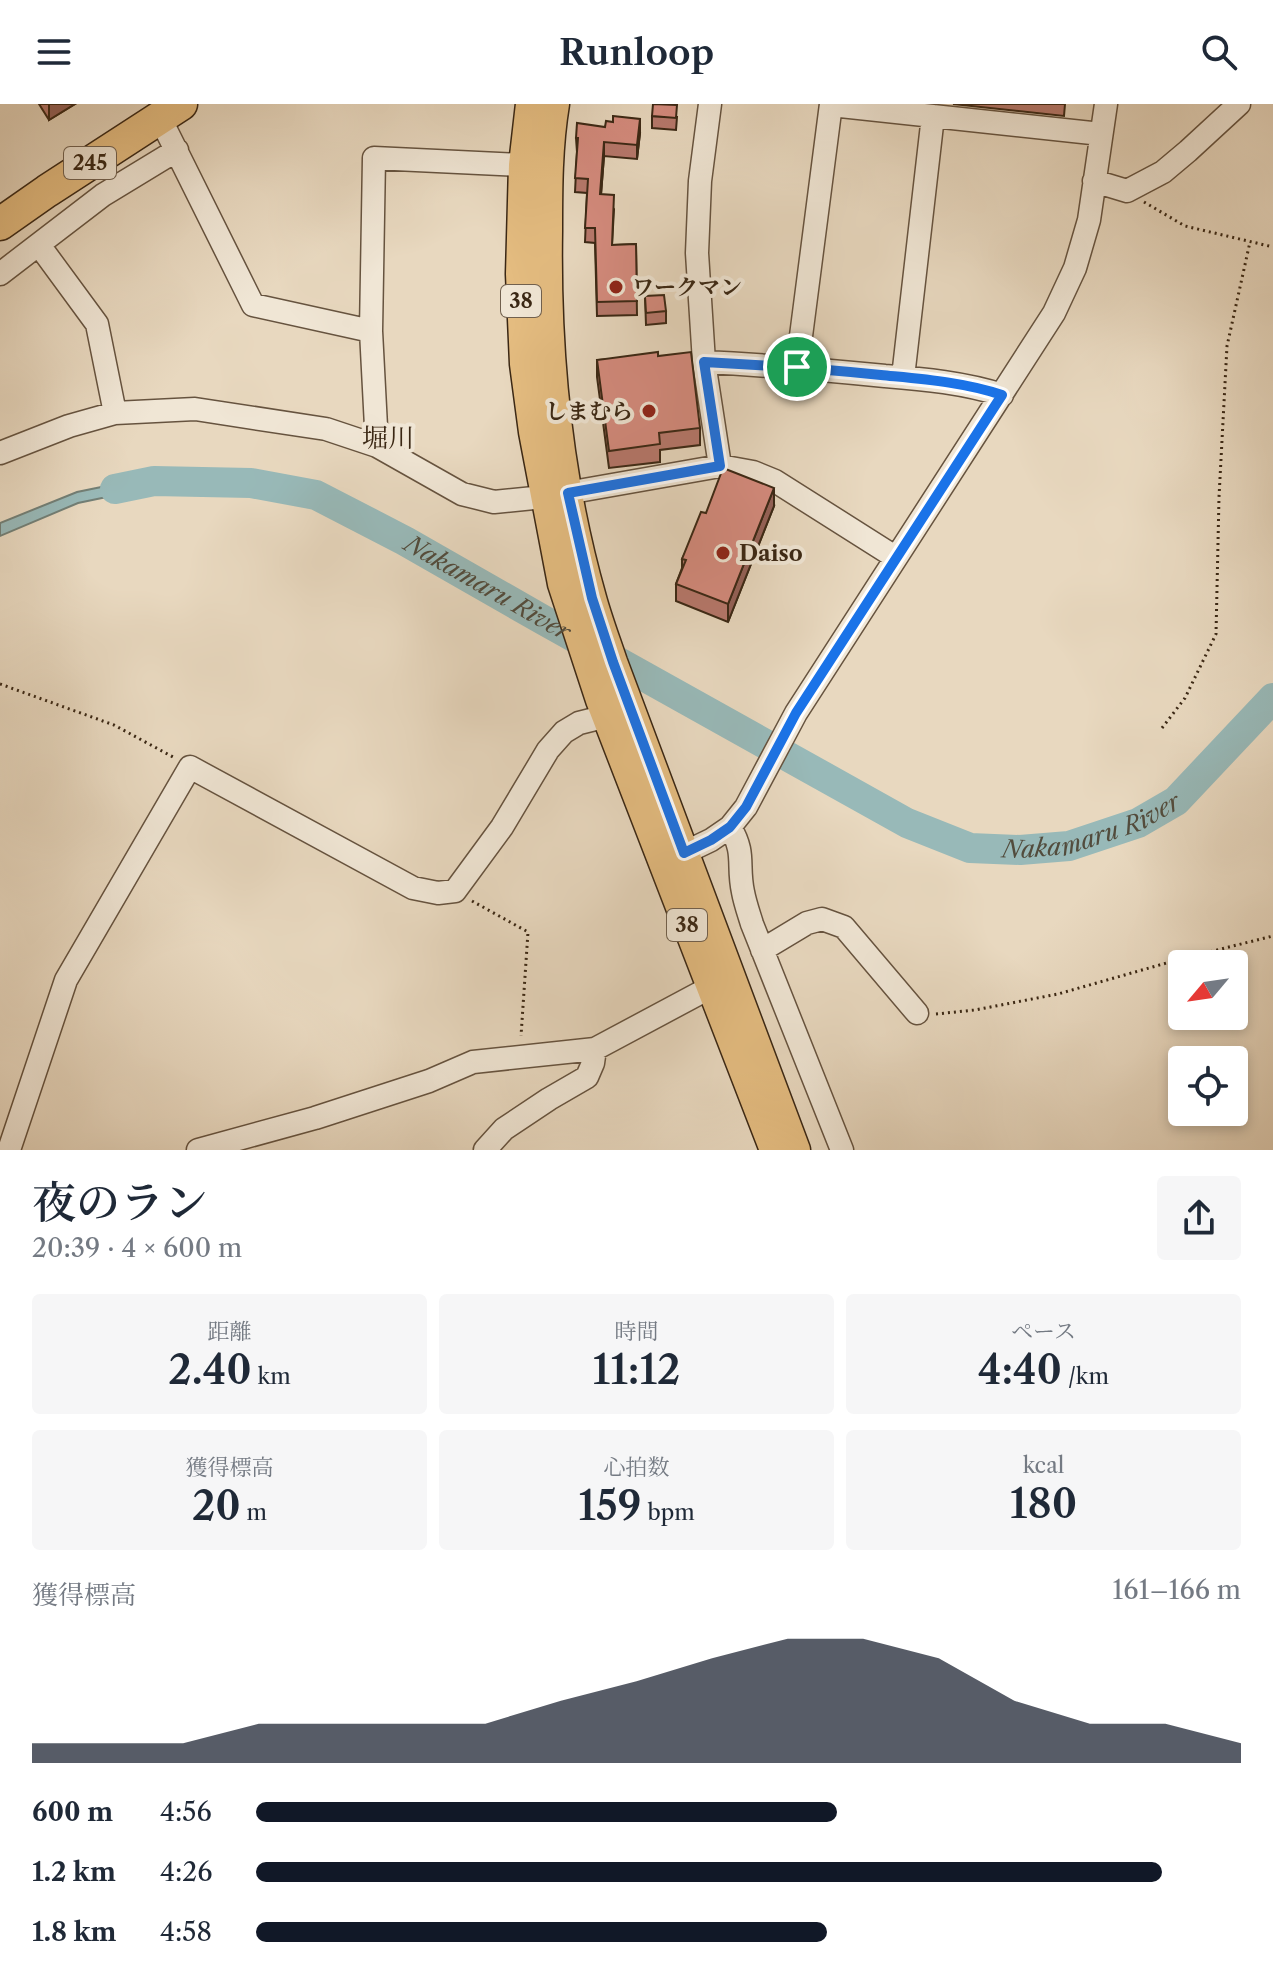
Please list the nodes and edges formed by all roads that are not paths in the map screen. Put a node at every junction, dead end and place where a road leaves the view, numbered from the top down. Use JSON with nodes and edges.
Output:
{"nodes":[{"id":1,"x":530,"y":104,"type":"edge"},
{"id":2,"x":555,"y":104,"type":"edge"},
{"id":3,"x":710,"y":104,"type":"edge"},
{"id":4,"x":831,"y":104,"type":"edge"},
{"id":5,"x":1106,"y":104,"type":"edge"},
{"id":6,"x":1239,"y":104,"type":"edge"},
{"id":7,"x":161,"y":109,"type":"edge"},
{"id":8,"x":933,"y":116,"type":"junction"},
{"id":9,"x":1101,"y":134,"type":"junction"},
{"id":10,"x":177,"y":150,"type":"junction"},
{"id":11,"x":523,"y":165,"type":"junction"},
{"id":12,"x":1094,"y":181,"type":"junction"},
{"id":13,"x":0,"y":198,"type":"edge"},
{"id":14,"x":0,"y":224,"type":"edge"},
{"id":15,"x":39,"y":245,"type":"junction"},
{"id":16,"x":0,"y":274,"type":"edge"},
{"id":17,"x":371,"y":331,"type":"junction"},
{"id":18,"x":704,"y":362,"type":"junction"},
{"id":19,"x":797,"y":367,"type":"junction"},
{"id":20,"x":903,"y":377,"type":"junction"},
{"id":21,"x":1002,"y":395,"type":"junction"},
{"id":22,"x":115,"y":413,"type":"junction"},
{"id":23,"x":377,"y":446,"type":"junction"},
{"id":24,"x":0,"y":453,"type":"edge"},
{"id":25,"x":720,"y":466,"type":"junction"},
{"id":26,"x":556,"y":495,"type":"junction"},
{"id":27,"x":895,"y":557,"type":"junction"},
{"id":28,"x":604,"y":708,"type":"junction"},
{"id":29,"x":730,"y":827,"type":"junction"},
{"id":30,"x":684,"y":853,"type":"junction"},
{"id":31,"x":762,"y":950,"type":"junction"},
{"id":32,"x":711,"y":987,"type":"junction"},
{"id":33,"x":917,"y":1013,"type":"road end"},
{"id":34,"x":595,"y":1049,"type":"junction"},
{"id":35,"x":9,"y":1150,"type":"edge"},
{"id":36,"x":198,"y":1150,"type":"edge"},
{"id":37,"x":485,"y":1150,"type":"edge"},
{"id":38,"x":774,"y":1150,"type":"edge"},
{"id":39,"x":796,"y":1150,"type":"edge"},
{"id":40,"x":842,"y":1150,"type":"edge"}],
"edges":[{"from":1,"to":11,"type":"main road","number":"38"},
{"from":2,"to":26,"type":"main road","number":"38"},
{"from":3,"to":18,"type":"street"},
{"from":4,"to":8,"type":"street"},
{"from":4,"to":19,"type":"street"},
{"from":5,"to":9,"type":"street"},
{"from":6,"to":12,"type":"street"},
{"from":7,"to":10,"type":"street"},
{"from":7,"to":13,"type":"highway","number":"245"},
{"from":7,"to":14,"type":"highway","number":"245"},
{"from":8,"to":9,"type":"street"},
{"from":8,"to":20,"type":"street"},
{"from":9,"to":12,"type":"street"},
{"from":10,"to":15,"type":"street"},
{"from":10,"to":17,"type":"street"},
{"from":11,"to":17,"type":"street"},
{"from":11,"to":26,"type":"main road","number":"38"},
{"from":12,"to":21,"type":"street"},
{"from":15,"to":16,"type":"street"},
{"from":15,"to":22,"type":"street"},
{"from":17,"to":23,"type":"street"},
{"from":18,"to":19,"type":"street"},
{"from":18,"to":25,"type":"street"},
{"from":19,"to":20,"type":"street"},
{"from":20,"to":21,"type":"street"},
{"from":21,"to":27,"type":"street"},
{"from":22,"to":23,"type":"street"},
{"from":22,"to":24,"type":"street"},
{"from":23,"to":26,"type":"street"},
{"from":25,"to":26,"type":"street"},
{"from":25,"to":27,"type":"street"},
{"from":26,"to":28,"type":"main road","number":"38"},
{"from":26,"to":30,"type":"main road","number":"38"},
{"from":27,"to":29,"type":"street"},
{"from":28,"to":32,"type":"main road","number":"38"},
{"from":28,"to":35,"type":"street"},
{"from":29,"to":30,"type":"street"},
{"from":29,"to":31,"type":"street"},
{"from":30,"to":39,"type":"main road","number":"38"},
{"from":31,"to":33,"type":"street"},
{"from":31,"to":40,"type":"street"},
{"from":32,"to":34,"type":"street"},
{"from":32,"to":38,"type":"main road","number":"38"},
{"from":34,"to":36,"type":"street"},
{"from":34,"to":37,"type":"street"}]}
